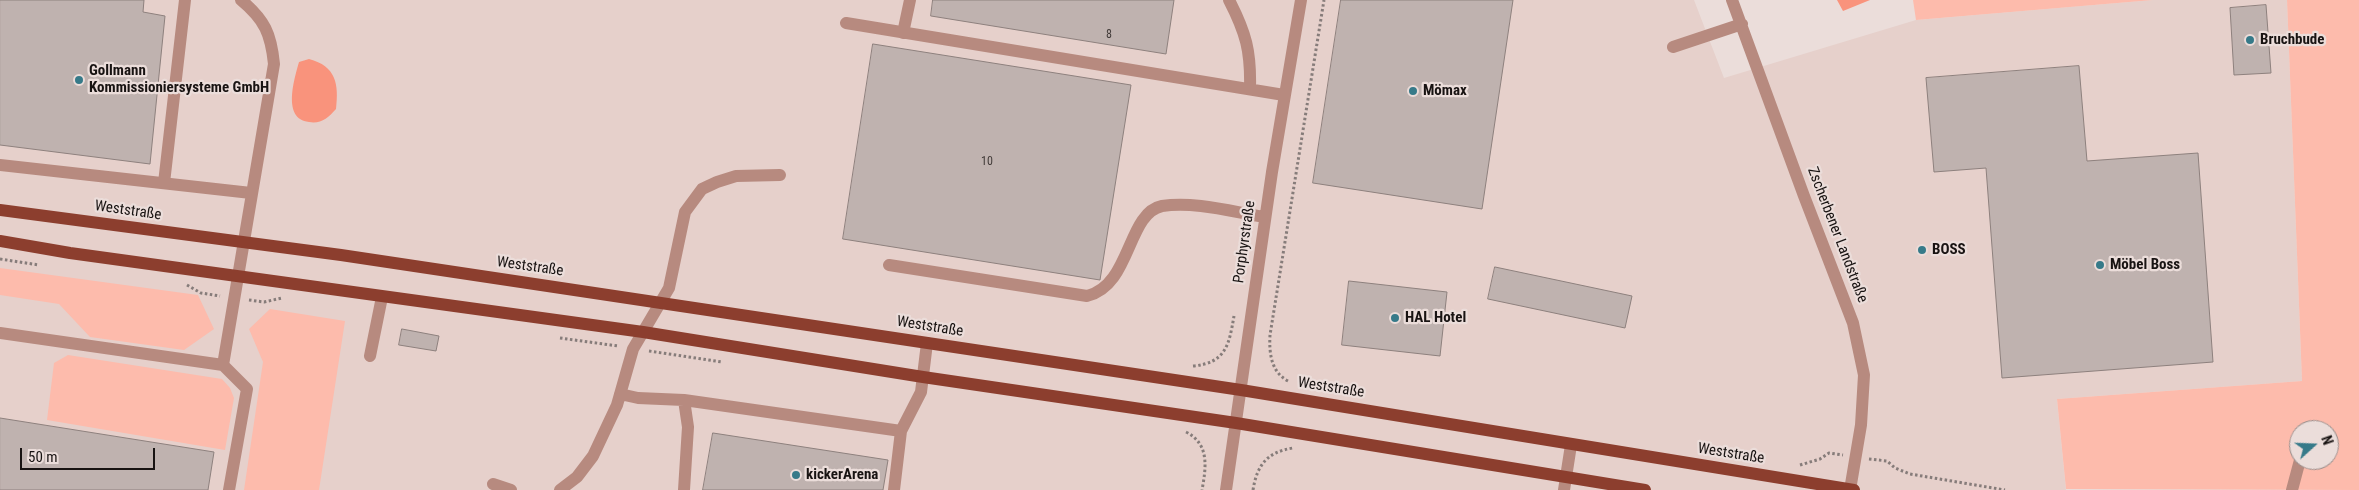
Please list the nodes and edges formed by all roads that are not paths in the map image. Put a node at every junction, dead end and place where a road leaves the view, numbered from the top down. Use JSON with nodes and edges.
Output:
{"nodes":[{"id":1,"x":185,"y":0,"type":"edge"},
{"id":2,"x":241,"y":0,"type":"edge"},
{"id":3,"x":910,"y":0,"type":"edge"},
{"id":4,"x":1229,"y":0,"type":"edge"},
{"id":5,"x":1301,"y":0,"type":"edge"},
{"id":6,"x":1732,"y":0,"type":"edge"},
{"id":7,"x":846,"y":23,"type":"dead end"},
{"id":8,"x":1742,"y":24,"type":"junction"},
{"id":9,"x":904,"y":33,"type":"junction"},
{"id":10,"x":1673,"y":47,"type":"dead end"},
{"id":11,"x":1250,"y":89,"type":"junction"},
{"id":12,"x":1284,"y":95,"type":"junction"},
{"id":13,"x":0,"y":165,"type":"edge"},
{"id":14,"x":780,"y":175,"type":"dead end"},
{"id":15,"x":164,"y":184,"type":"junction"},
{"id":16,"x":251,"y":194,"type":"junction"},
{"id":17,"x":0,"y":210,"type":"edge"},
{"id":18,"x":1265,"y":217,"type":"junction"},
{"id":19,"x":0,"y":241,"type":"edge"},
{"id":20,"x":242,"y":243,"type":"junction"},
{"id":21,"x":889,"y":265,"type":"dead end"},
{"id":22,"x":238,"y":276,"type":"junction"},
{"id":23,"x":382,"y":297,"type":"junction"},
{"id":24,"x":660,"y":303,"type":"junction"},
{"id":25,"x":643,"y":332,"type":"junction"},
{"id":26,"x":0,"y":333,"type":"edge"},
{"id":27,"x":927,"y":343,"type":"junction"},
{"id":28,"x":370,"y":356,"type":"dead end"},
{"id":29,"x":223,"y":365,"type":"junction"},
{"id":30,"x":923,"y":377,"type":"junction"},
{"id":31,"x":1241,"y":390,"type":"junction"},
{"id":32,"x":620,"y":394,"type":"junction"},
{"id":33,"x":684,"y":400,"type":"junction"},
{"id":34,"x":1236,"y":423,"type":"junction"},
{"id":35,"x":900,"y":431,"type":"junction"},
{"id":36,"x":1570,"y":445,"type":"junction"},
{"id":37,"x":2297,"y":470,"type":"edge"},
{"id":38,"x":1566,"y":477,"type":"junction"},
{"id":39,"x":493,"y":484,"type":"dead end"},
{"id":40,"x":229,"y":490,"type":"edge"},
{"id":41,"x":511,"y":490,"type":"edge"},
{"id":42,"x":560,"y":490,"type":"edge"},
{"id":43,"x":684,"y":490,"type":"edge"},
{"id":44,"x":894,"y":490,"type":"edge"},
{"id":45,"x":1226,"y":490,"type":"edge"},
{"id":46,"x":1564,"y":490,"type":"edge"},
{"id":47,"x":1645,"y":490,"type":"edge"},
{"id":48,"x":1850,"y":490,"type":"edge"},
{"id":49,"x":1854,"y":490,"type":"edge"},
{"id":50,"x":2292,"y":490,"type":"edge"}],
"edges":[{"from":1,"to":15,"type":"street"},
{"from":2,"to":16,"type":"street"},
{"from":3,"to":9,"type":"street"},
{"from":4,"to":11,"type":"street"},
{"from":5,"to":12,"type":"street","name":"Porphyrstraße"},
{"from":6,"to":8,"type":"street","name":"Zscherbener Landstraße"},
{"from":7,"to":9,"type":"street"},
{"from":8,"to":10,"type":"street"},
{"from":8,"to":48,"type":"street","name":"Zscherbener Landstraße"},
{"from":9,"to":11,"type":"street"},
{"from":11,"to":12,"type":"street"},
{"from":12,"to":18,"type":"street","name":"Porphyrstraße"},
{"from":13,"to":15,"type":"street"},
{"from":14,"to":24,"type":"street"},
{"from":15,"to":16,"type":"street"},
{"from":16,"to":20,"type":"street"},
{"from":17,"to":20,"type":"main road","name":"Weststraße"},
{"from":18,"to":21,"type":"street"},
{"from":18,"to":31,"type":"street","name":"Porphyrstraße"},
{"from":19,"to":22,"type":"main road"},
{"from":20,"to":22,"type":"street"},
{"from":20,"to":24,"type":"main road","name":"Weststraße"},
{"from":22,"to":23,"type":"main road"},
{"from":22,"to":29,"type":"street"},
{"from":23,"to":25,"type":"main road"},
{"from":23,"to":28,"type":"street"},
{"from":24,"to":25,"type":"street"},
{"from":24,"to":27,"type":"main road","name":"Weststraße"},
{"from":25,"to":30,"type":"main road"},
{"from":25,"to":32,"type":"street"},
{"from":26,"to":29,"type":"street"},
{"from":27,"to":30,"type":"street"},
{"from":27,"to":31,"type":"main road","name":"Weststraße"},
{"from":29,"to":40,"type":"street"},
{"from":30,"to":34,"type":"main road"},
{"from":30,"to":35,"type":"street"},
{"from":31,"to":34,"type":"street","name":"Porphyrstraße"},
{"from":31,"to":36,"type":"main road","name":"Weststraße"},
{"from":32,"to":33,"type":"street"},
{"from":32,"to":42,"type":"street"},
{"from":33,"to":35,"type":"street"},
{"from":33,"to":43,"type":"street"},
{"from":34,"to":38,"type":"main road"},
{"from":34,"to":45,"type":"street","name":"Porphyrstraße"},
{"from":35,"to":44,"type":"street"},
{"from":36,"to":38,"type":"street"},
{"from":36,"to":48,"type":"main road","name":"Weststraße"},
{"from":37,"to":50,"type":"street"},
{"from":38,"to":46,"type":"street"},
{"from":38,"to":47,"type":"main road"},
{"from":39,"to":41,"type":"street"},
{"from":48,"to":49,"type":"main road","name":"Weststraße"}]}
